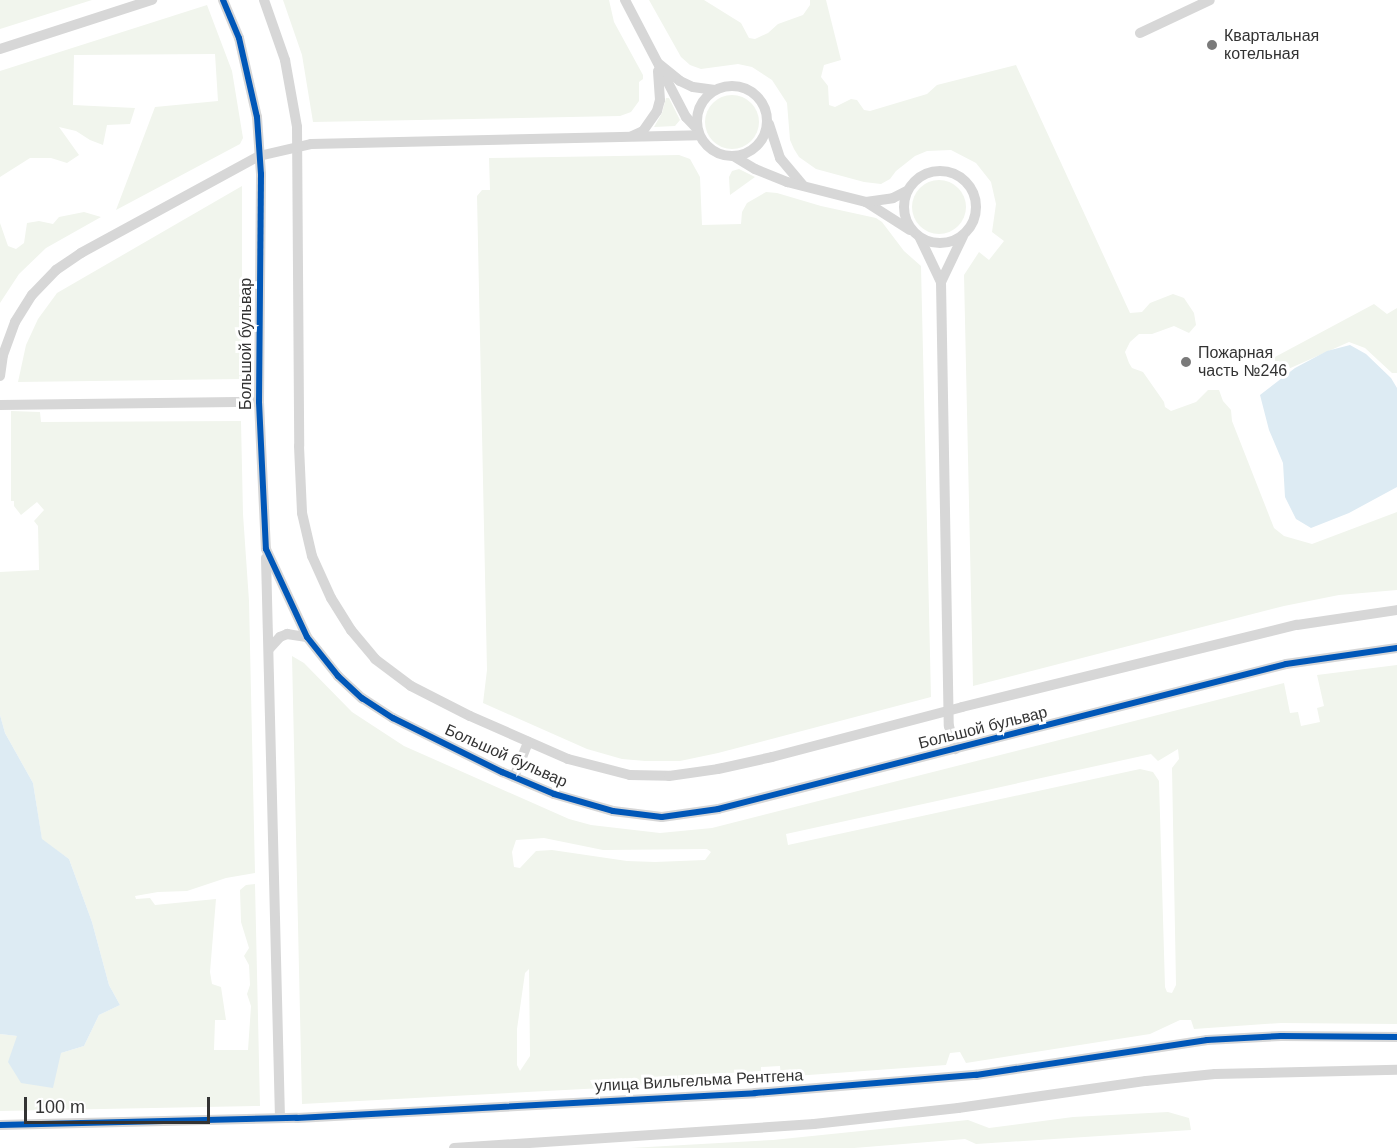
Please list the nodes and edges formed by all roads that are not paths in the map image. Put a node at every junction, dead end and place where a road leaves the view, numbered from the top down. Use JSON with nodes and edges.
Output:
{"nodes":[{"id":1,"x":152,"y":0,"type":"edge"},
{"id":2,"x":223,"y":0,"type":"edge"},
{"id":3,"x":264,"y":0,"type":"edge"},
{"id":4,"x":625,"y":0,"type":"edge"},
{"id":5,"x":1210,"y":0,"type":"edge"},
{"id":6,"x":1140,"y":33,"type":"dead end"},
{"id":7,"x":0,"y":49,"type":"edge"},
{"id":8,"x":656,"y":62,"type":"junction"},
{"id":9,"x":715,"y":90,"type":"junction"},
{"id":10,"x":768,"y":118,"type":"junction"},
{"id":11,"x":698,"y":132,"type":"junction"},
{"id":12,"x":629,"y":137,"type":"junction"},
{"id":13,"x":298,"y":146,"type":"junction"},
{"id":14,"x":259,"y":156,"type":"junction"},
{"id":15,"x":735,"y":157,"type":"junction"},
{"id":16,"x":805,"y":187,"type":"junction"},
{"id":17,"x":907,"y":191,"type":"junction"},
{"id":18,"x":866,"y":202,"type":"junction"},
{"id":19,"x":917,"y":235,"type":"junction"},
{"id":20,"x":963,"y":235,"type":"junction"},
{"id":21,"x":941,"y":282,"type":"junction"},
{"id":22,"x":0,"y":376,"type":"edge"},
{"id":23,"x":260,"y":402,"type":"junction"},
{"id":24,"x":0,"y":405,"type":"edge"},
{"id":25,"x":266,"y":549,"type":"junction"},
{"id":26,"x":1397,"y":610,"type":"edge"},
{"id":27,"x":307,"y":637,"type":"junction"},
{"id":28,"x":270,"y":648,"type":"junction"},
{"id":29,"x":1397,"y":648,"type":"edge"},
{"id":30,"x":949,"y":710,"type":"junction"},
{"id":31,"x":528,"y":742,"type":"junction"},
{"id":32,"x":955,"y":749,"type":"junction"},
{"id":33,"x":514,"y":777,"type":"junction"},
{"id":34,"x":1397,"y":1037,"type":"edge"},
{"id":35,"x":1397,"y":1070,"type":"edge"},
{"id":36,"x":280,"y":1118,"type":"junction"},
{"id":37,"x":0,"y":1125,"type":"edge"},
{"id":38,"x":453,"y":1148,"type":"edge"}],
"edges":[{"from":1,"to":7,"type":"street"},
{"from":2,"to":14,"type":"street","name":"Большой бульвар"},
{"from":3,"to":13,"type":"street","name":"Большой бульвар"},
{"from":4,"to":8,"type":"street"},
{"from":5,"to":6,"type":"street"},
{"from":8,"to":9,"type":"street"},
{"from":8,"to":11,"type":"street"},
{"from":8,"to":12,"type":"street"},
{"from":9,"to":10,"type":"street"},
{"from":9,"to":11,"type":"street"},
{"from":10,"to":15,"type":"street"},
{"from":10,"to":16,"type":"street"},
{"from":11,"to":12,"type":"street"},
{"from":11,"to":15,"type":"street"},
{"from":12,"to":13,"type":"street"},
{"from":13,"to":14,"type":"street"},
{"from":13,"to":31,"type":"street","name":"Большой бульвар"},
{"from":14,"to":22,"type":"street"},
{"from":14,"to":23,"type":"street","name":"Большой бульвар"},
{"from":15,"to":16,"type":"street"},
{"from":16,"to":18,"type":"street"},
{"from":17,"to":18,"type":"street"},
{"from":17,"to":19,"type":"street"},
{"from":17,"to":20,"type":"street"},
{"from":18,"to":19,"type":"street"},
{"from":19,"to":20,"type":"street"},
{"from":19,"to":21,"type":"street"},
{"from":20,"to":21,"type":"street"},
{"from":21,"to":30,"type":"street"},
{"from":23,"to":24,"type":"street"},
{"from":23,"to":25,"type":"street","name":"Большой бульвар"},
{"from":25,"to":27,"type":"street","name":"Большой бульвар"},
{"from":25,"to":28,"type":"street"},
{"from":26,"to":30,"type":"street","name":"Большой бульвар"},
{"from":27,"to":28,"type":"street"},
{"from":27,"to":33,"type":"street","name":"Большой бульвар"},
{"from":28,"to":36,"type":"street"},
{"from":29,"to":32,"type":"street","name":"Большой бульвар"},
{"from":30,"to":31,"type":"street","name":"Большой бульвар"},
{"from":30,"to":32,"type":"street"},
{"from":31,"to":33,"type":"street"},
{"from":32,"to":33,"type":"street","name":"Большой бульвар"},
{"from":34,"to":36,"type":"street","name":"улица Вильгельма Рентгена"},
{"from":35,"to":38,"type":"street"},
{"from":36,"to":37,"type":"street","name":"улица Вильгельма Рентгена"}]}
